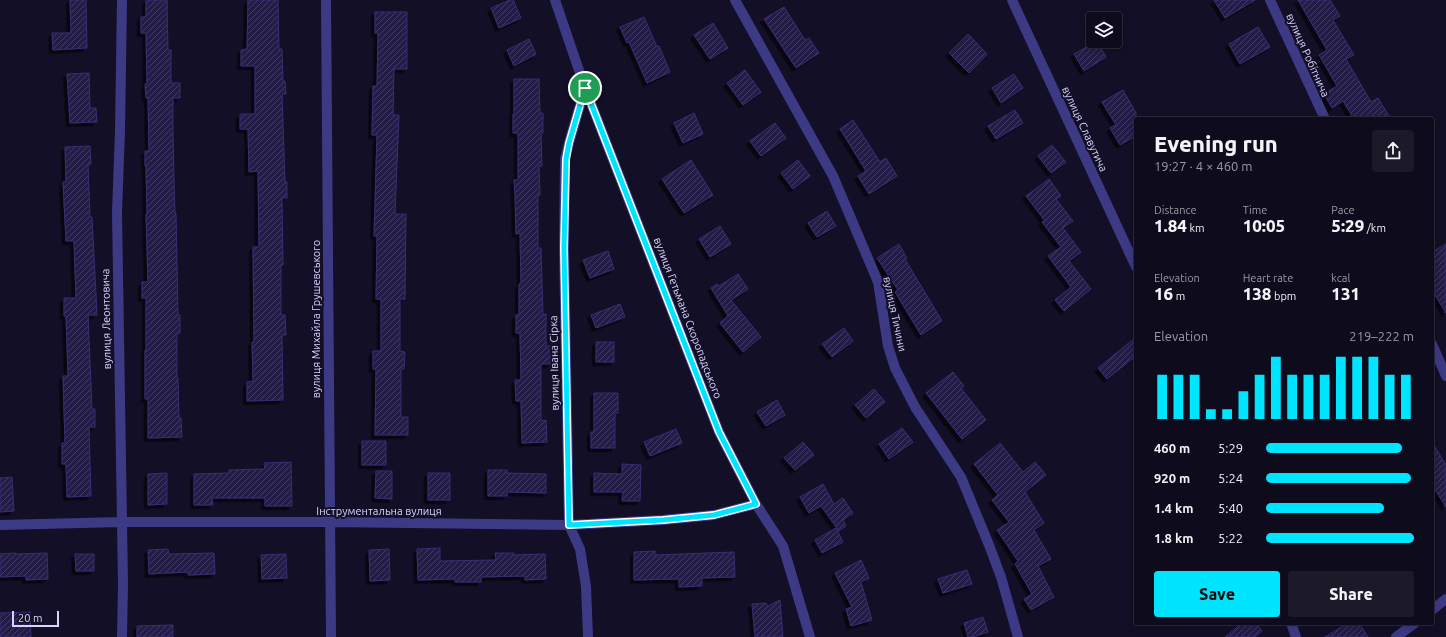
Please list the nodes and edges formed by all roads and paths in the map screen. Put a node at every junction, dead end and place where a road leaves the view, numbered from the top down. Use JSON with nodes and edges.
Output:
{"nodes":[{"id":1,"x":122,"y":0,"type":"edge"},
{"id":2,"x":326,"y":0,"type":"edge"},
{"id":3,"x":555,"y":0,"type":"edge"},
{"id":4,"x":735,"y":0,"type":"edge"},
{"id":5,"x":1012,"y":0,"type":"edge"},
{"id":6,"x":1270,"y":0,"type":"edge"},
{"id":7,"x":585,"y":88,"type":"junction"},
{"id":8,"x":1324,"y":117,"type":"edge"},
{"id":9,"x":1134,"y":264,"type":"edge"},
{"id":10,"x":1434,"y":349,"type":"edge"},
{"id":11,"x":1446,"y":376,"type":"edge"},
{"id":12,"x":756,"y":504,"type":"junction"},
{"id":13,"x":122,"y":522,"type":"junction"},
{"id":14,"x":330,"y":522,"type":"junction"},
{"id":15,"x":0,"y":525,"type":"edge"},
{"id":16,"x":569,"y":525,"type":"junction"},
{"id":17,"x":1446,"y":600,"type":"edge"},
{"id":18,"x":1434,"y":609,"type":"edge"},
{"id":19,"x":1292,"y":625,"type":"edge"},
{"id":20,"x":1412,"y":625,"type":"edge"},
{"id":21,"x":122,"y":637,"type":"edge"},
{"id":22,"x":331,"y":637,"type":"edge"},
{"id":23,"x":588,"y":637,"type":"edge"},
{"id":24,"x":810,"y":637,"type":"edge"},
{"id":25,"x":1018,"y":637,"type":"edge"},
{"id":26,"x":1296,"y":637,"type":"edge"},
{"id":27,"x":1396,"y":637,"type":"edge"}],
"edges":[{"from":1,"to":13,"type":"street","name":"вулиця Леонтовича"},
{"from":2,"to":14,"type":"street","name":"вулиця Михайла Грушевського"},
{"from":3,"to":7,"type":"street","name":"вулиця Гетьмана Скоропадського"},
{"from":4,"to":25,"type":"street","name":"вулиця Тичини"},
{"from":5,"to":9,"type":"street","name":"вулиця Славутича"},
{"from":6,"to":8,"type":"street","name":"вулиця Робітнича"},
{"from":7,"to":12,"type":"street","name":"вулиця Гетьмана Скоропадського"},
{"from":7,"to":16,"type":"street","name":"вулиця Івана Сірка"},
{"from":10,"to":11,"type":"street"},
{"from":12,"to":16,"type":"street","name":"Інструментальна вулиця"},
{"from":12,"to":24,"type":"street","name":"вулиця Гетьмана Скоропадського"},
{"from":13,"to":14,"type":"street","name":"Інструментальна вулиця"},
{"from":13,"to":15,"type":"street","name":"Інструментальна вулиця"},
{"from":13,"to":21,"type":"street","name":"вулиця Леонтовича"},
{"from":14,"to":16,"type":"street","name":"Інструментальна вулиця"},
{"from":14,"to":22,"type":"street","name":"вулиця Михайла Грушевського"},
{"from":16,"to":23,"type":"street","name":"вулиця Івана Сірка"},
{"from":17,"to":18,"type":"street"},
{"from":19,"to":26,"type":"street"},
{"from":20,"to":27,"type":"street"}]}
